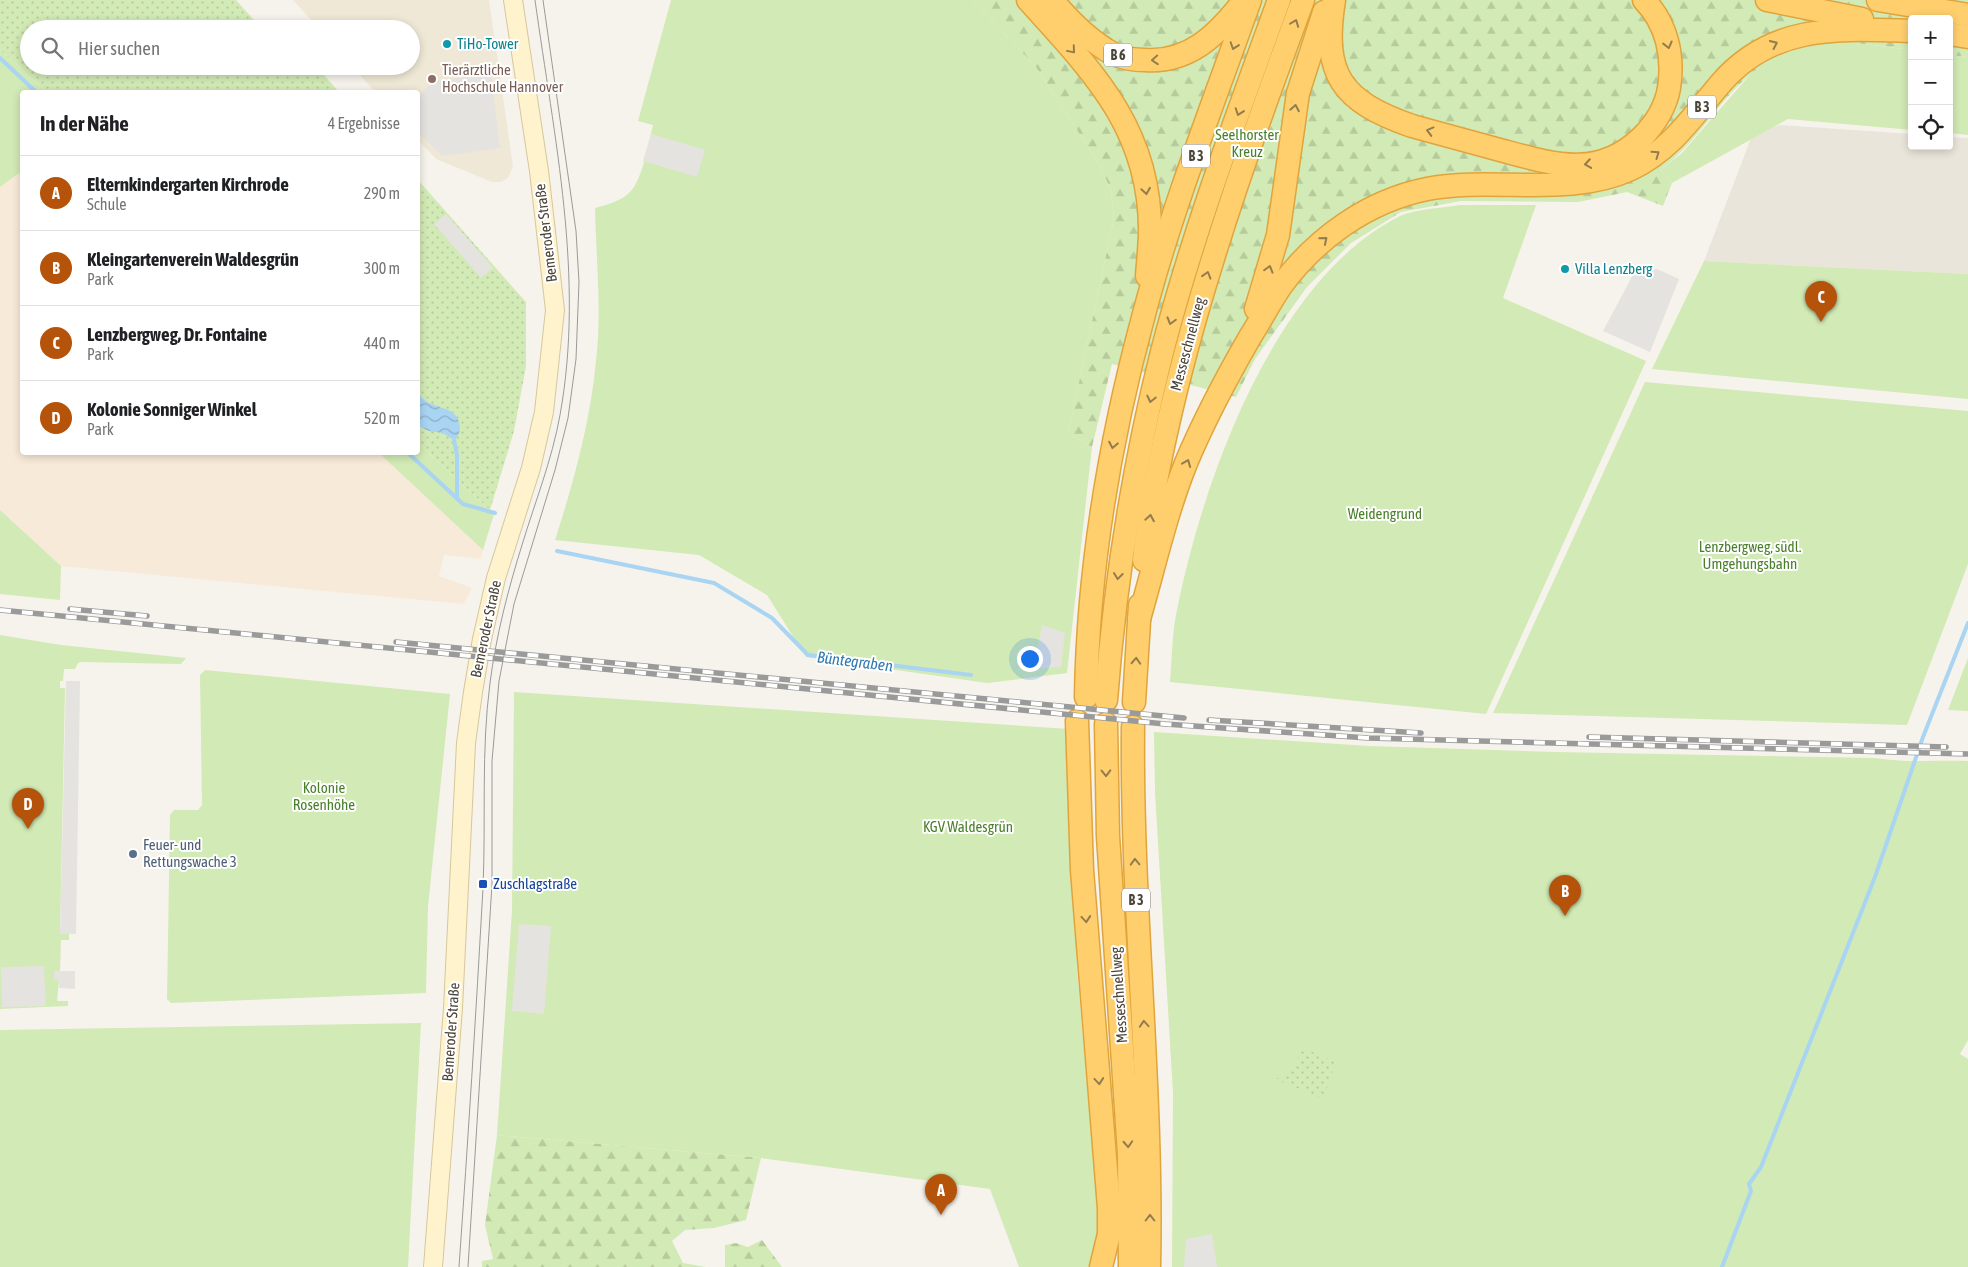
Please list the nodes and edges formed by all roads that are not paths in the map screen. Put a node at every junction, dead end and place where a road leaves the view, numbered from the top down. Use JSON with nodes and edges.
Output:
{"nodes":[{"id":1,"x":514,"y":0,"type":"edge"},
{"id":2,"x":1029,"y":0,"type":"edge"},
{"id":3,"x":1052,"y":0,"type":"edge"},
{"id":4,"x":1245,"y":0,"type":"edge"},
{"id":5,"x":1250,"y":0,"type":"edge"},
{"id":6,"x":1279,"y":0,"type":"edge"},
{"id":7,"x":1303,"y":0,"type":"edge"},
{"id":8,"x":1328,"y":0,"type":"edge"},
{"id":9,"x":1334,"y":0,"type":"edge"},
{"id":10,"x":1644,"y":0,"type":"edge"},
{"id":11,"x":1767,"y":0,"type":"edge"},
{"id":12,"x":1878,"y":0,"type":"edge"},
{"id":13,"x":1968,"y":15,"type":"edge"},
{"id":14,"x":1908,"y":16,"type":"edge"},
{"id":15,"x":1953,"y":16,"type":"edge"},
{"id":16,"x":1908,"y":17,"type":"edge"},
{"id":17,"x":1908,"y":17,"type":"edge"},
{"id":18,"x":1070,"y":22,"type":"junction"},
{"id":19,"x":1953,"y":35,"type":"edge"},
{"id":20,"x":1968,"y":37,"type":"edge"},
{"id":21,"x":1144,"y":312,"type":"junction"},
{"id":22,"x":1235,"y":364,"type":"junction"},
{"id":23,"x":1139,"y":619,"type":"junction"},
{"id":24,"x":1134,"y":702,"type":"dead end"},
{"id":25,"x":1133,"y":727,"type":"dead end"},
{"id":26,"x":433,"y":1267,"type":"edge"},
{"id":27,"x":1101,"y":1267,"type":"edge"},
{"id":28,"x":1130,"y":1267,"type":"edge"},
{"id":29,"x":1149,"y":1267,"type":"edge"}],
"edges":[{"from":1,"to":26,"type":"main road","name":"Bemeroder Straße"},
{"from":2,"to":18,"type":"highway"},
{"from":2,"to":21,"type":"highway","one_way":true},
{"from":3,"to":18,"type":"highway","number":"B 6"},
{"from":4,"to":18,"type":"highway","number":"B 6","one_way":true},
{"from":5,"to":21,"type":"highway","number":"B 3","one_way":true},
{"from":6,"to":21,"type":"highway","name":"Messeschnellweg","number":"B 3"},
{"from":23,"to":7,"type":"highway","name":"Messeschnellweg","one_way":true},
{"from":22,"to":8,"type":"highway","one_way":true},
{"from":10,"to":9,"type":"highway","one_way":true},
{"from":11,"to":17,"type":"highway"},
{"from":12,"to":14,"type":"highway","number":"B 3"},
{"from":13,"to":15,"type":"highway","number":"B 3"},
{"from":22,"to":16,"type":"highway","number":"B 3","one_way":true},
{"from":19,"to":20,"type":"highway"},
{"from":23,"to":22,"type":"highway","number":"B 3","one_way":true},
{"from":24,"to":23,"type":"highway","name":"Messeschnellweg","number":"B 3","one_way":true},
{"from":29,"to":25,"type":"highway","name":"Messeschnellweg","number":"B 3","one_way":true},
{"from":27,"to":28,"type":"highway","name":"Messeschnellweg","number":"B 3","one_way":true}]}
